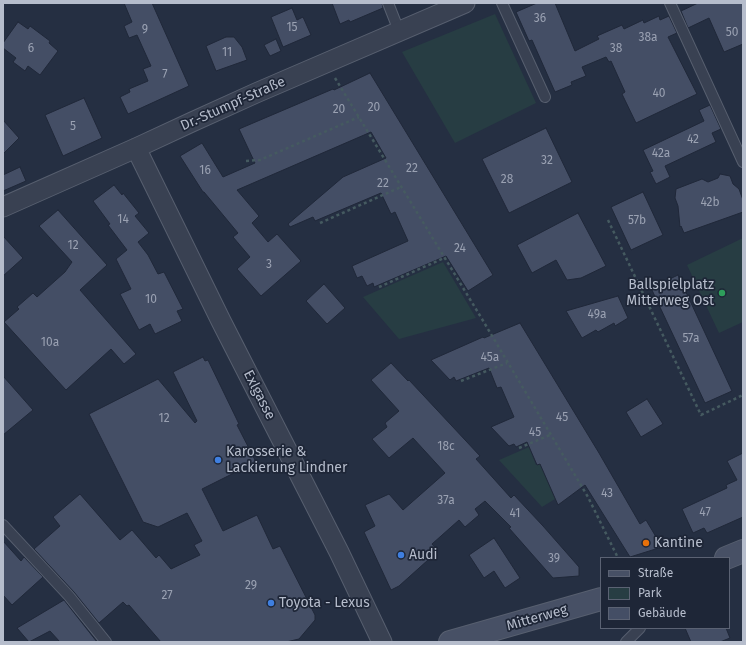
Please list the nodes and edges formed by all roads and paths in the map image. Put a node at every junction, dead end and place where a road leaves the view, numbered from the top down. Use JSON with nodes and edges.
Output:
{"nodes":[{"id":1,"x":388,"y":3,"type":"edge"},
{"id":2,"x":465,"y":3,"type":"edge"},
{"id":3,"x":502,"y":3,"type":"edge"},
{"id":4,"x":670,"y":3,"type":"edge"},
{"id":5,"x":399,"y":31,"type":"junction"},
{"id":6,"x":335,"y":78,"type":"dead end"},
{"id":7,"x":545,"y":97,"type":"dead end"},
{"id":8,"x":359,"y":117,"type":"junction"},
{"id":9,"x":136,"y":148,"type":"junction"},
{"id":10,"x":246,"y":161,"type":"dead end"},
{"id":11,"x":743,"y":162,"type":"edge"},
{"id":12,"x":401,"y":188,"type":"junction"},
{"id":13,"x":3,"y":207,"type":"edge"},
{"id":14,"x":608,"y":220,"type":"dead end"},
{"id":15,"x":320,"y":223,"type":"dead end"},
{"id":16,"x":444,"y":258,"type":"junction"},
{"id":17,"x":379,"y":287,"type":"dead end"},
{"id":18,"x":507,"y":363,"type":"junction"},
{"id":19,"x":461,"y":381,"type":"dead end"},
{"id":20,"x":743,"y":395,"type":"edge"},
{"id":21,"x":550,"y":435,"type":"junction"},
{"id":22,"x":519,"y":448,"type":"dead end"},
{"id":23,"x":3,"y":525,"type":"edge"},
{"id":24,"x":743,"y":551,"type":"edge"},
{"id":25,"x":618,"y":557,"type":"edge"},
{"id":26,"x":728,"y":557,"type":"edge"},
{"id":27,"x":600,"y":599,"type":"edge"},
{"id":28,"x":639,"y":629,"type":"edge"},
{"id":29,"x":106,"y":642,"type":"edge"},
{"id":30,"x":382,"y":642,"type":"edge"},
{"id":31,"x":450,"y":642,"type":"edge"},
{"id":32,"x":626,"y":642,"type":"edge"}],
"edges":[{"from":1,"to":5,"type":"lane"},
{"from":2,"to":5,"type":"street","name":"Dr.-Stumpf-Straße"},
{"from":3,"to":7,"type":"lane"},
{"from":4,"to":11,"type":"lane"},
{"from":5,"to":9,"type":"street","name":"Dr.-Stumpf-Straße"},
{"from":6,"to":8,"type":"path"},
{"from":8,"to":10,"type":"path"},
{"from":8,"to":12,"type":"path"},
{"from":9,"to":13,"type":"street","name":"Dr.-Stumpf-Straße"},
{"from":9,"to":30,"type":"street","name":"Exlgasse"},
{"from":12,"to":15,"type":"path"},
{"from":12,"to":16,"type":"path"},
{"from":14,"to":20,"type":"path"},
{"from":16,"to":17,"type":"path"},
{"from":16,"to":18,"type":"path"},
{"from":18,"to":19,"type":"path"},
{"from":18,"to":21,"type":"path"},
{"from":21,"to":22,"type":"path"},
{"from":21,"to":25,"type":"path"},
{"from":23,"to":29,"type":"lane"},
{"from":24,"to":26,"type":"street"},
{"from":27,"to":31,"type":"street","name":"Mitterweg"},
{"from":28,"to":32,"type":"lane"}]}
